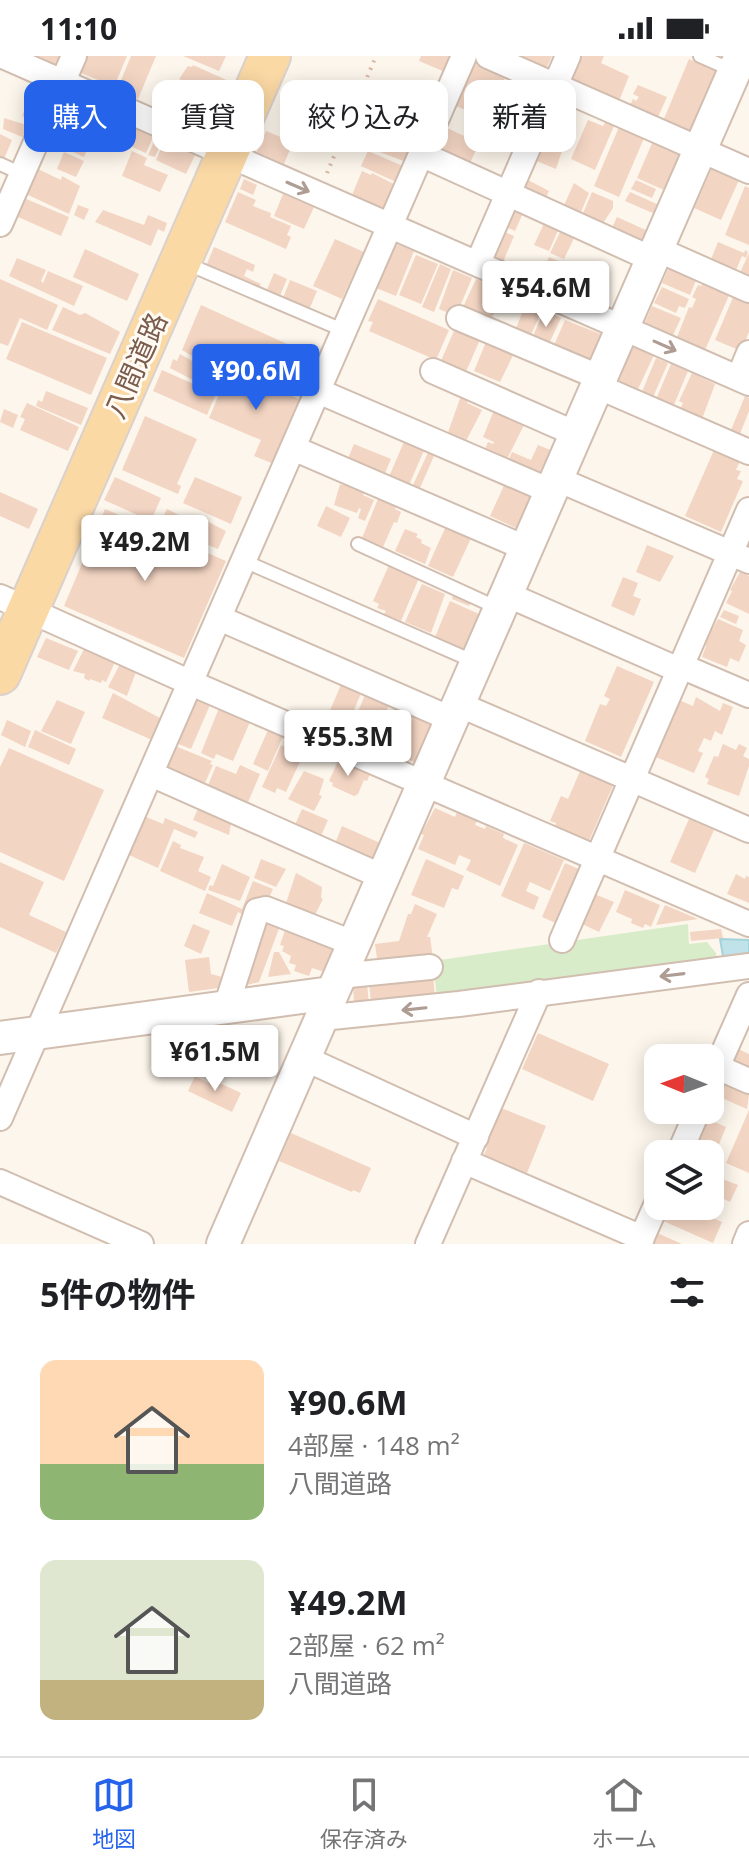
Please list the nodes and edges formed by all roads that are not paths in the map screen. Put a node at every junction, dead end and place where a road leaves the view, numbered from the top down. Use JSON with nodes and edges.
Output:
{"nodes":[{"id":1,"x":3,"y":56,"type":"edge"},
{"id":2,"x":74,"y":56,"type":"edge"},
{"id":3,"x":270,"y":56,"type":"edge"},
{"id":4,"x":464,"y":56,"type":"edge"},
{"id":5,"x":488,"y":56,"type":"edge"},
{"id":6,"x":568,"y":56,"type":"edge"},
{"id":7,"x":700,"y":56,"type":"edge"},
{"id":8,"x":741,"y":69,"type":"edge"},
{"id":9,"x":58,"y":80,"type":"edge"},
{"id":10,"x":64,"y":80,"type":"edge"},
{"id":11,"x":542,"y":80,"type":"edge"},
{"id":12,"x":558,"y":80,"type":"edge"},
{"id":13,"x":576,"y":95,"type":"edge"},
{"id":14,"x":136,"y":114,"type":"edge"},
{"id":15,"x":24,"y":147,"type":"edge"},
{"id":16,"x":701,"y":150,"type":"junction"},
{"id":17,"x":526,"y":152,"type":"edge"},
{"id":18,"x":421,"y":154,"type":"junction"},
{"id":19,"x":227,"y":155,"type":"junction"},
{"id":20,"x":11,"y":169,"type":"edge"},
{"id":21,"x":749,"y":171,"type":"edge"},
{"id":22,"x":507,"y":195,"type":"junction"},
{"id":23,"x":0,"y":224,"type":"edge"},
{"id":24,"x":390,"y":227,"type":"junction"},
{"id":25,"x":481,"y":256,"type":"dead end"},
{"id":26,"x":197,"y":268,"type":"dead end"},
{"id":27,"x":749,"y":290,"type":"edge"},
{"id":28,"x":459,"y":318,"type":"dead end"},
{"id":29,"x":623,"y":328,"type":"junction"},
{"id":30,"x":345,"y":331,"type":"junction"},
{"id":31,"x":747,"y":369,"type":"edge"},
{"id":32,"x":433,"y":371,"type":"dead end"},
{"id":33,"x":599,"y":382,"type":"junction"},
{"id":34,"x":318,"y":391,"type":"junction"},
{"id":35,"x":567,"y":430,"type":"dead end"},
{"id":36,"x":293,"y":448,"type":"junction"},
{"id":37,"x":749,"y":452,"type":"edge"},
{"id":38,"x":549,"y":483,"type":"junction"},
{"id":39,"x":749,"y":510,"type":"edge"},
{"id":40,"x":358,"y":544,"type":"dead end"},
{"id":41,"x":516,"y":544,"type":"dead end"},
{"id":42,"x":740,"y":557,"type":"edge"},
{"id":43,"x":244,"y":561,"type":"junction"},
{"id":44,"x":503,"y":602,"type":"junction"},
{"id":45,"x":14,"y":603,"type":"edge"},
{"id":46,"x":219,"y":618,"type":"junction"},
{"id":47,"x":466,"y":658,"type":"dead end"},
{"id":48,"x":680,"y":668,"type":"junction"},
{"id":49,"x":0,"y":674,"type":"edge"},
{"id":50,"x":191,"y":683,"type":"junction"},
{"id":51,"x":749,"y":695,"type":"edge"},
{"id":52,"x":450,"y":710,"type":"junction"},
{"id":53,"x":151,"y":774,"type":"junction"},
{"id":54,"x":631,"y":779,"type":"junction"},
{"id":55,"x":424,"y":783,"type":"junction"},
{"id":56,"x":749,"y":830,"type":"edge"},
{"id":57,"x":597,"y":859,"type":"junction"},
{"id":58,"x":374,"y":873,"type":"dead end"},
{"id":59,"x":749,"y":924,"type":"edge"},
{"id":60,"x":345,"y":940,"type":"dead end"},
{"id":61,"x":562,"y":940,"type":"dead end"},
{"id":62,"x":749,"y":966,"type":"edge"},
{"id":63,"x":430,"y":967,"type":"dead end"},
{"id":64,"x":539,"y":992,"type":"junction"},
{"id":65,"x":749,"y":995,"type":"edge"},
{"id":66,"x":329,"y":999,"type":"junction"},
{"id":67,"x":226,"y":1007,"type":"junction"},
{"id":68,"x":0,"y":1038,"type":"edge"},
{"id":69,"x":23,"y":1045,"type":"edge"},
{"id":70,"x":724,"y":1052,"type":"edge"},
{"id":71,"x":304,"y":1058,"type":"junction"},
{"id":72,"x":724,"y":1077,"type":"edge"},
{"id":73,"x":749,"y":1081,"type":"edge"},
{"id":74,"x":0,"y":1118,"type":"edge"},
{"id":75,"x":476,"y":1137,"type":"junction"},
{"id":76,"x":464,"y":1161,"type":"junction"},
{"id":77,"x":0,"y":1182,"type":"edge"},
{"id":78,"x":649,"y":1220,"type":"edge"},
{"id":79,"x":749,"y":1234,"type":"edge"},
{"id":80,"x":438,"y":1241,"type":"edge"},
{"id":81,"x":640,"y":1241,"type":"edge"},
{"id":82,"x":141,"y":1244,"type":"edge"},
{"id":83,"x":223,"y":1244,"type":"edge"},
{"id":84,"x":745,"y":1244,"type":"edge"}],
"edges":[{"from":1,"to":9,"type":"street"},
{"from":2,"to":10,"type":"street"},
{"from":3,"to":19,"type":"main road","name":"八間道路"},
{"from":4,"to":18,"type":"street"},
{"from":5,"to":11,"type":"street"},
{"from":6,"to":12,"type":"street"},
{"from":7,"to":8,"type":"lane"},
{"from":8,"to":16,"type":"street"},
{"from":13,"to":16,"type":"street"},
{"from":14,"to":19,"type":"street"},
{"from":15,"to":20,"type":"street"},
{"from":16,"to":21,"type":"street"},
{"from":16,"to":29,"type":"street"},
{"from":17,"to":22,"type":"street"},
{"from":18,"to":22,"type":"street"},
{"from":18,"to":24,"type":"street"},
{"from":19,"to":24,"type":"street","one_way":true},
{"from":19,"to":45,"type":"main road","name":"八間道路"},
{"from":20,"to":23,"type":"street"},
{"from":22,"to":25,"type":"street"},
{"from":22,"to":27,"type":"street"},
{"from":24,"to":29,"type":"street"},
{"from":24,"to":30,"type":"street"},
{"from":26,"to":30,"type":"lane"},
{"from":28,"to":33,"type":"street"},
{"from":29,"to":31,"type":"street","one_way":true},
{"from":29,"to":33,"type":"street"},
{"from":30,"to":34,"type":"street"},
{"from":32,"to":35,"type":"street"},
{"from":33,"to":37,"type":"street"},
{"from":33,"to":38,"type":"street"},
{"from":34,"to":36,"type":"street"},
{"from":34,"to":38,"type":"street"},
{"from":36,"to":41,"type":"street"},
{"from":36,"to":43,"type":"street"},
{"from":38,"to":42,"type":"street"},
{"from":38,"to":44,"type":"street"},
{"from":39,"to":42,"type":"street"},
{"from":40,"to":44,"type":"lane"},
{"from":42,"to":48,"type":"street"},
{"from":43,"to":46,"type":"street"},
{"from":43,"to":47,"type":"lane"},
{"from":44,"to":48,"type":"street"},
{"from":44,"to":52,"type":"street"},
{"from":45,"to":49,"type":"main road","name":"八間道路"},
{"from":45,"to":50,"type":"street"},
{"from":46,"to":50,"type":"street"},
{"from":46,"to":52,"type":"street"},
{"from":48,"to":51,"type":"street"},
{"from":48,"to":54,"type":"street"},
{"from":50,"to":53,"type":"street"},
{"from":50,"to":55,"type":"street"},
{"from":52,"to":54,"type":"street"},
{"from":52,"to":55,"type":"street"},
{"from":53,"to":58,"type":"street"},
{"from":53,"to":69,"type":"street"},
{"from":54,"to":56,"type":"street"},
{"from":54,"to":57,"type":"street"},
{"from":55,"to":57,"type":"street"},
{"from":55,"to":66,"type":"street"},
{"from":57,"to":59,"type":"street"},
{"from":57,"to":61,"type":"street"},
{"from":60,"to":67,"type":"street"},
{"from":62,"to":64,"type":"street","one_way":true},
{"from":63,"to":66,"type":"street"},
{"from":64,"to":66,"type":"street","one_way":true},
{"from":64,"to":75,"type":"street"},
{"from":65,"to":70,"type":"street"},
{"from":66,"to":67,"type":"street"},
{"from":66,"to":69,"type":"street"},
{"from":66,"to":71,"type":"street"},
{"from":67,"to":69,"type":"street"},
{"from":68,"to":69,"type":"street"},
{"from":69,"to":74,"type":"street"},
{"from":71,"to":75,"type":"street"},
{"from":71,"to":83,"type":"street"},
{"from":72,"to":73,"type":"street"},
{"from":75,"to":76,"type":"street"},
{"from":76,"to":80,"type":"street"},
{"from":76,"to":81,"type":"street"},
{"from":77,"to":82,"type":"street"},
{"from":78,"to":81,"type":"street"},
{"from":79,"to":84,"type":"street"}]}
